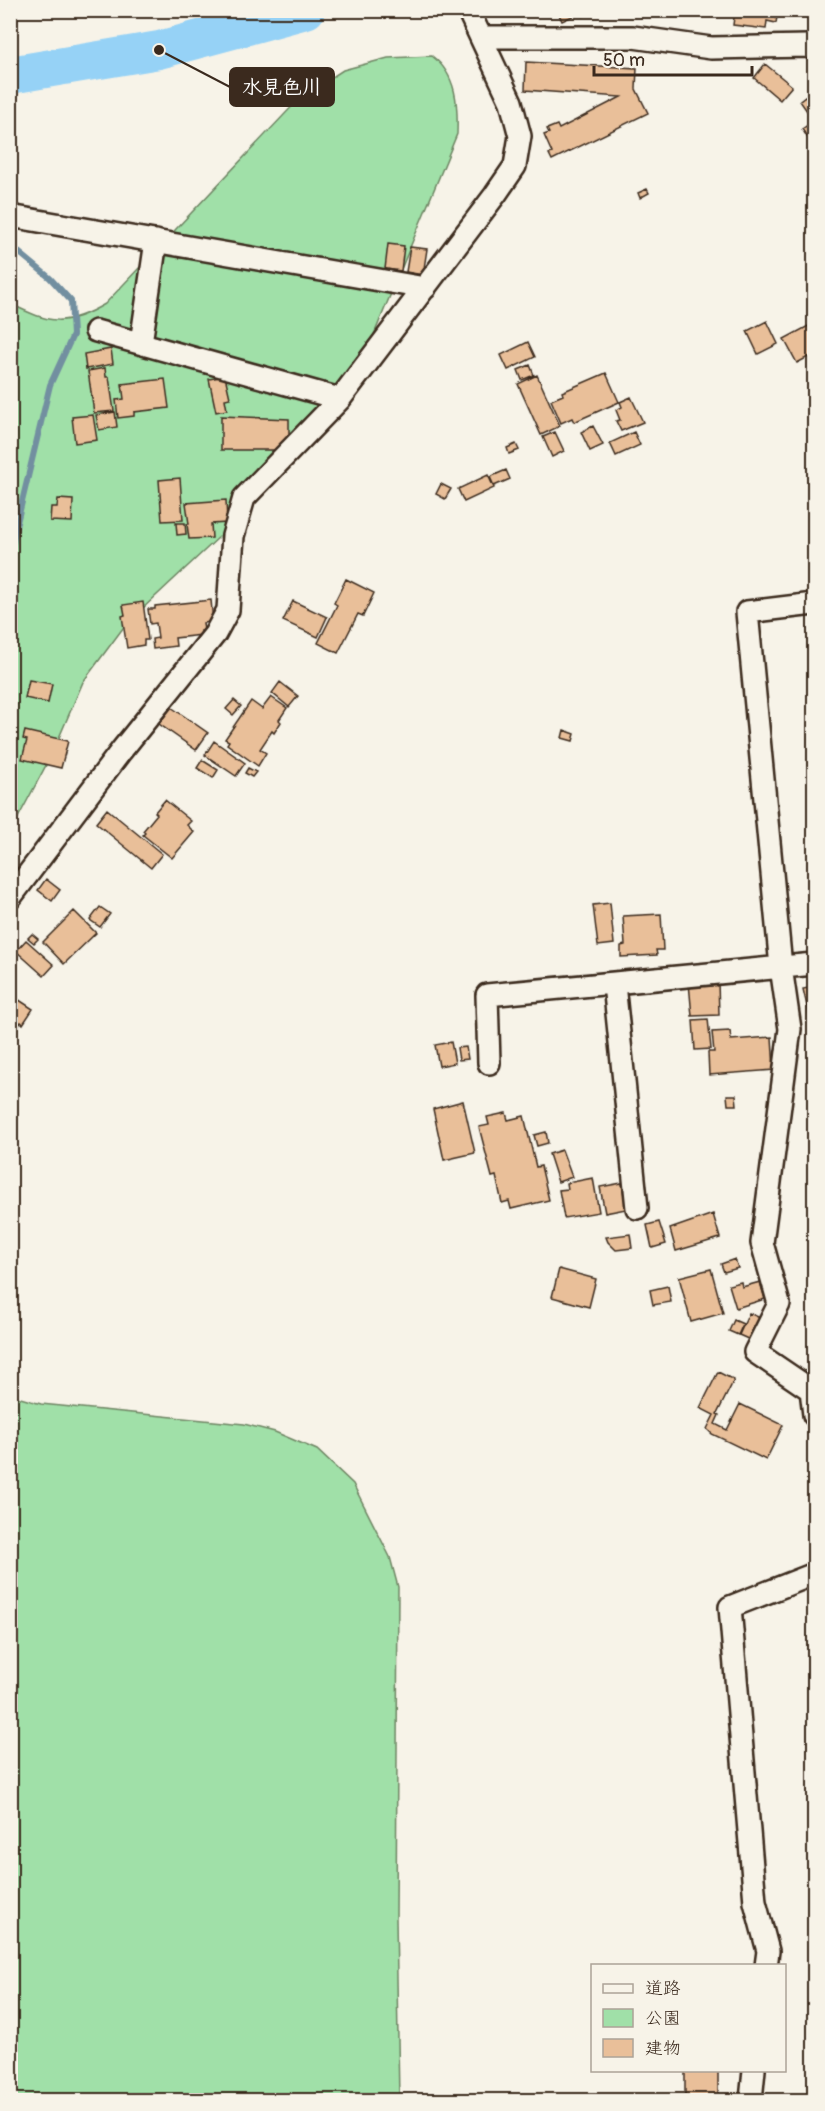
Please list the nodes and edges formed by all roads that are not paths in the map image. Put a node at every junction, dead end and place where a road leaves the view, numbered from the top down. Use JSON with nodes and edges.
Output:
{"nodes":[{"id":1,"x":469,"y":13,"type":"edge"},
{"id":2,"x":482,"y":37,"type":"junction"},
{"id":3,"x":814,"y":49,"type":"edge"},
{"id":4,"x":10,"y":216,"type":"edge"},
{"id":5,"x":156,"y":241,"type":"junction"},
{"id":6,"x":424,"y":288,"type":"junction"},
{"id":7,"x":96,"y":330,"type":"dead end"},
{"id":8,"x":141,"y":343,"type":"junction"},
{"id":9,"x":340,"y":399,"type":"junction"},
{"id":10,"x":814,"y":604,"type":"edge"},
{"id":11,"x":10,"y":898,"type":"edge"},
{"id":12,"x":814,"y":964,"type":"edge"},
{"id":13,"x":781,"y":967,"type":"junction"},
{"id":14,"x":614,"y":984,"type":"junction"},
{"id":15,"x":489,"y":1064,"type":"dead end"},
{"id":16,"x":637,"y":1208,"type":"dead end"},
{"id":17,"x":814,"y":1415,"type":"edge"},
{"id":18,"x":814,"y":1574,"type":"edge"},
{"id":19,"x":766,"y":1964,"type":"edge"},
{"id":20,"x":754,"y":2072,"type":"edge"},
{"id":21,"x":751,"y":2100,"type":"edge"}],
"edges":[{"from":1,"to":2,"type":"street"},
{"from":2,"to":3,"type":"street"},
{"from":2,"to":6,"type":"street"},
{"from":4,"to":5,"type":"street"},
{"from":5,"to":6,"type":"street"},
{"from":5,"to":8,"type":"street"},
{"from":6,"to":9,"type":"street"},
{"from":7,"to":8,"type":"street"},
{"from":8,"to":9,"type":"street"},
{"from":9,"to":11,"type":"street"},
{"from":10,"to":13,"type":"street"},
{"from":12,"to":13,"type":"street"},
{"from":13,"to":14,"type":"street"},
{"from":13,"to":17,"type":"street"},
{"from":14,"to":15,"type":"street"},
{"from":14,"to":16,"type":"street"},
{"from":18,"to":19,"type":"street"},
{"from":20,"to":21,"type":"street"}]}
